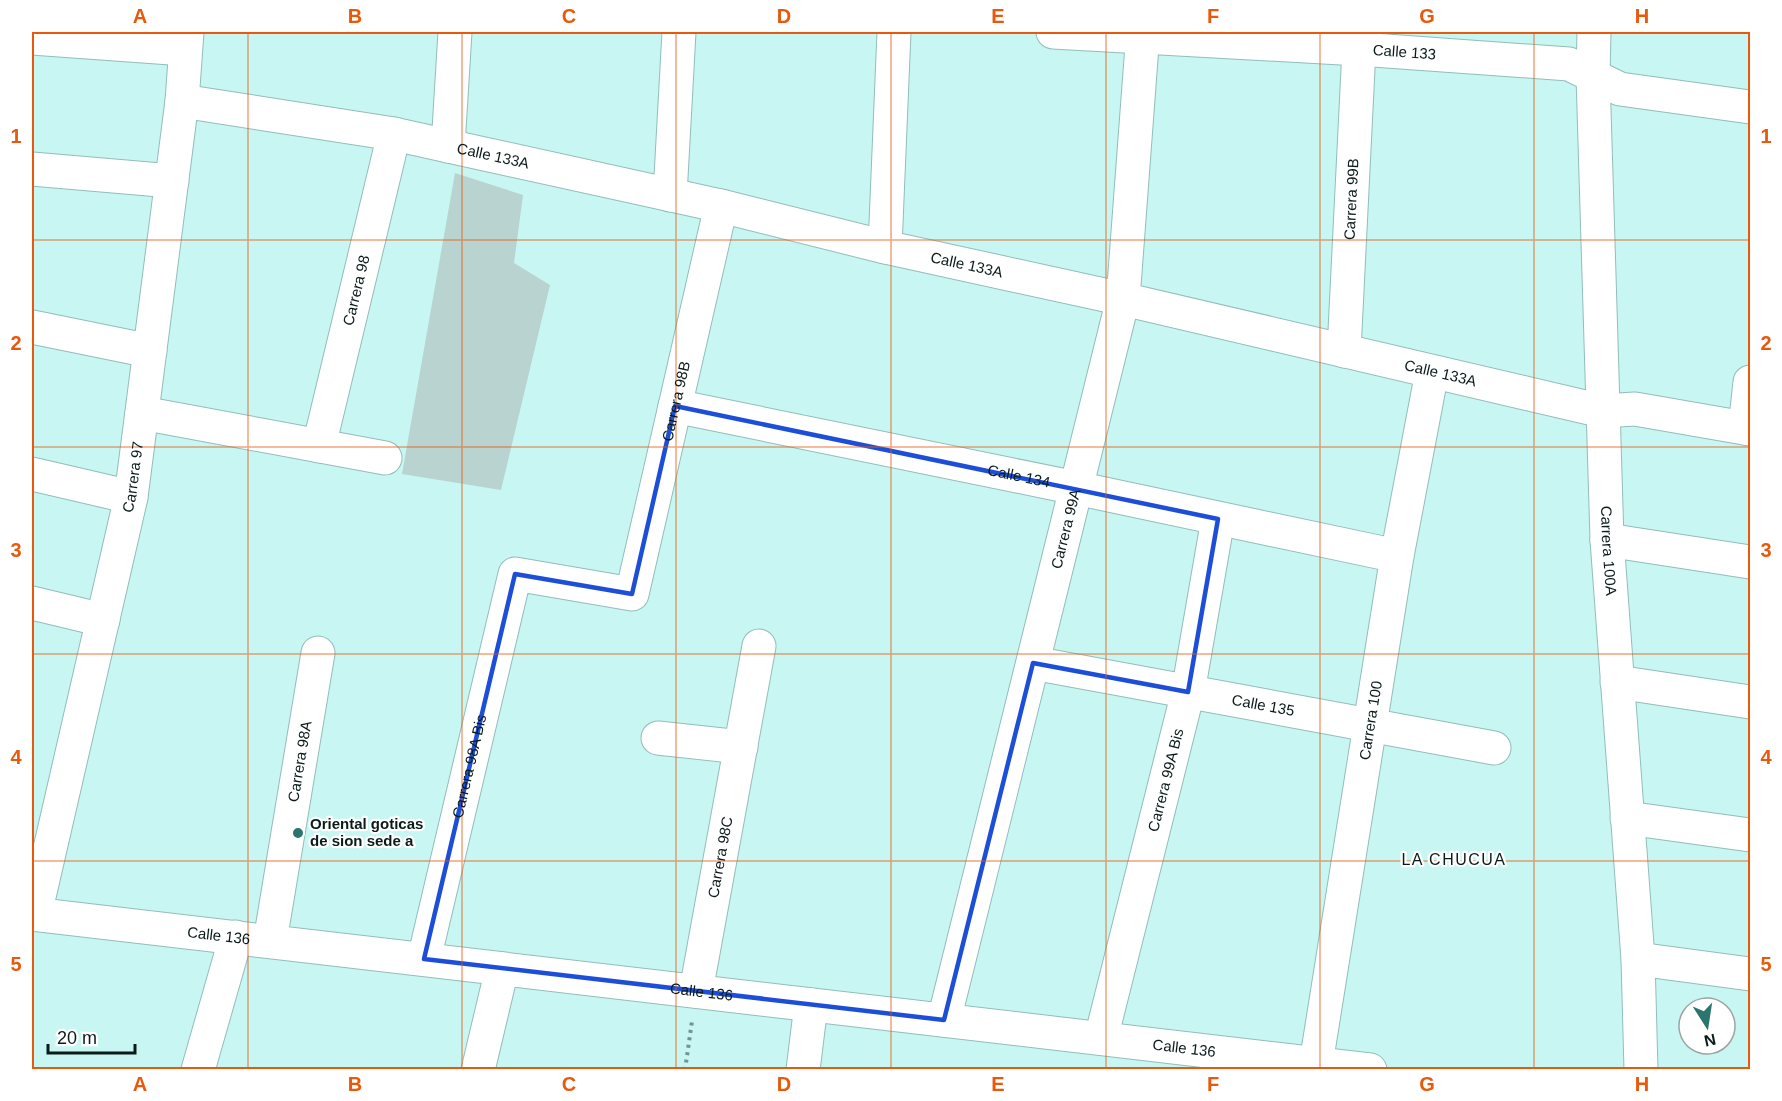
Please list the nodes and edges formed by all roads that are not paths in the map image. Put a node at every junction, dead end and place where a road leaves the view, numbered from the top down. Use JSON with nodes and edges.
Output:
{"nodes":[{"id":1,"x":455,"y":32,"type":"edge"},
{"id":2,"x":679,"y":32,"type":"edge"},
{"id":3,"x":894,"y":32,"type":"edge"},
{"id":4,"x":1053,"y":32,"type":"edge"},
{"id":5,"x":1594,"y":32,"type":"edge"},
{"id":6,"x":1143,"y":34,"type":"edge"},
{"id":7,"x":32,"y":38,"type":"edge"},
{"id":8,"x":186,"y":40,"type":"edge"},
{"id":9,"x":1359,"y":48,"type":"junction"},
{"id":10,"x":1593,"y":76,"type":"junction"},
{"id":11,"x":182,"y":101,"type":"junction"},
{"id":12,"x":1750,"y":107,"type":"edge"},
{"id":13,"x":394,"y":134,"type":"junction"},
{"id":14,"x":448,"y":146,"type":"junction"},
{"id":15,"x":32,"y":169,"type":"edge"},
{"id":16,"x":172,"y":181,"type":"junction"},
{"id":17,"x":670,"y":195,"type":"junction"},
{"id":18,"x":721,"y":206,"type":"junction"},
{"id":19,"x":885,"y":247,"type":"junction"},
{"id":20,"x":1123,"y":299,"type":"junction"},
{"id":21,"x":32,"y":327,"type":"edge"},
{"id":22,"x":150,"y":351,"type":"junction"},
{"id":23,"x":1344,"y":351,"type":"junction"},
{"id":24,"x":1432,"y":372,"type":"junction"},
{"id":25,"x":1750,"y":382,"type":"edge"},
{"id":26,"x":675,"y":406,"type":"junction"},
{"id":27,"x":1602,"y":411,"type":"junction"},
{"id":28,"x":142,"y":413,"type":"junction"},
{"id":29,"x":1748,"y":429,"type":"edge"},
{"id":30,"x":319,"y":446,"type":"junction"},
{"id":31,"x":385,"y":458,"type":"dead end"},
{"id":32,"x":32,"y":474,"type":"edge"},
{"id":33,"x":1076,"y":488,"type":"junction"},
{"id":34,"x":131,"y":497,"type":"junction"},
{"id":35,"x":1218,"y":519,"type":"junction"},
{"id":36,"x":1607,"y":540,"type":"junction"},
{"id":37,"x":1397,"y":556,"type":"junction"},
{"id":38,"x":1750,"y":562,"type":"edge"},
{"id":39,"x":515,"y":574,"type":"joint"},
{"id":40,"x":32,"y":603,"type":"edge"},
{"id":41,"x":103,"y":620,"type":"junction"},
{"id":42,"x":759,"y":646,"type":"dead end"},
{"id":43,"x":318,"y":653,"type":"dead end"},
{"id":44,"x":1033,"y":663,"type":"junction"},
{"id":45,"x":1617,"y":682,"type":"junction"},
{"id":46,"x":1188,"y":692,"type":"junction"},
{"id":47,"x":1750,"y":702,"type":"edge"},
{"id":48,"x":1371,"y":726,"type":"junction"},
{"id":49,"x":658,"y":738,"type":"dead end"},
{"id":50,"x":741,"y":747,"type":"junction"},
{"id":51,"x":1494,"y":748,"type":"dead end"},
{"id":52,"x":1627,"y":818,"type":"junction"},
{"id":53,"x":1750,"y":835,"type":"edge"},
{"id":54,"x":33,"y":914,"type":"edge"},
{"id":55,"x":236,"y":937,"type":"junction"},
{"id":56,"x":270,"y":941,"type":"junction"},
{"id":57,"x":424,"y":959,"type":"junction"},
{"id":58,"x":1638,"y":959,"type":"junction"},
{"id":59,"x":502,"y":969,"type":"junction"},
{"id":60,"x":1750,"y":974,"type":"edge"},
{"id":61,"x":696,"y":991,"type":"junction"},
{"id":62,"x":811,"y":1005,"type":"junction"},
{"id":63,"x":944,"y":1020,"type":"junction"},
{"id":64,"x":1101,"y":1038,"type":"junction"},
{"id":65,"x":1315,"y":1066,"type":"edge"},
{"id":66,"x":198,"y":1070,"type":"edge"},
{"id":67,"x":478,"y":1070,"type":"edge"},
{"id":68,"x":803,"y":1070,"type":"edge"},
{"id":69,"x":1370,"y":1070,"type":"edge"},
{"id":70,"x":1641,"y":1070,"type":"edge"}],
"edges":[{"from":1,"to":14,"type":"street"},
{"from":2,"to":17,"type":"street"},
{"from":3,"to":19,"type":"street"},
{"from":4,"to":6,"type":"street","name":"Calle 133"},
{"from":5,"to":10,"type":"street","name":"Carrera 100A"},
{"from":6,"to":9,"type":"street","name":"Calle 133"},
{"from":6,"to":20,"type":"street","name":"Carrera 99A"},
{"from":7,"to":8,"type":"street"},
{"from":8,"to":11,"type":"street","name":"Carrera 97"},
{"from":9,"to":10,"type":"street","name":"Calle 133"},
{"from":9,"to":23,"type":"street","name":"Carrera 99B"},
{"from":10,"to":12,"type":"street","name":"Calle 133"},
{"from":10,"to":27,"type":"street","name":"Carrera 100A"},
{"from":11,"to":13,"type":"street","name":"Calle 133A"},
{"from":11,"to":16,"type":"street","name":"Carrera 97"},
{"from":13,"to":14,"type":"street","name":"Calle 133A"},
{"from":13,"to":30,"type":"street","name":"Carrera 98"},
{"from":14,"to":17,"type":"street","name":"Calle 133A"},
{"from":15,"to":16,"type":"street"},
{"from":16,"to":22,"type":"street","name":"Carrera 97"},
{"from":17,"to":18,"type":"street","name":"Calle 133A"},
{"from":18,"to":19,"type":"street","name":"Calle 133A"},
{"from":18,"to":26,"type":"street","name":"Carrera 98B"},
{"from":19,"to":20,"type":"street","name":"Calle 133A"},
{"from":20,"to":23,"type":"street","name":"Calle 133A"},
{"from":20,"to":33,"type":"street","name":"Carrera 99A"},
{"from":21,"to":22,"type":"street"},
{"from":22,"to":28,"type":"street","name":"Carrera 97"},
{"from":23,"to":24,"type":"street","name":"Calle 133A"},
{"from":24,"to":27,"type":"street","name":"Calle 133A"},
{"from":24,"to":37,"type":"street","name":"Carrera 100"},
{"from":25,"to":29,"type":"street"},
{"from":26,"to":33,"type":"street","name":"Calle 134"},
{"from":26,"to":39,"type":"street","name":"Carrera 98B"},
{"from":27,"to":29,"type":"street","name":"Calle 133A"},
{"from":27,"to":36,"type":"street","name":"Carrera 100A"},
{"from":28,"to":30,"type":"street"},
{"from":28,"to":34,"type":"street","name":"Carrera 97"},
{"from":30,"to":31,"type":"street"},
{"from":32,"to":34,"type":"street"},
{"from":33,"to":35,"type":"street","name":"Calle 134"},
{"from":33,"to":44,"type":"street","name":"Carrera 99A"},
{"from":34,"to":41,"type":"street","name":"Carrera 97"},
{"from":35,"to":37,"type":"street","name":"Calle 134"},
{"from":35,"to":46,"type":"street","name":"Carrera 99A Bis"},
{"from":36,"to":38,"type":"street"},
{"from":36,"to":45,"type":"street","name":"Carrera 100A"},
{"from":37,"to":48,"type":"street","name":"Carrera 100"},
{"from":39,"to":57,"type":"street","name":"Carrera 98A Bis"},
{"from":40,"to":41,"type":"street"},
{"from":41,"to":54,"type":"street","name":"Carrera 97"},
{"from":42,"to":50,"type":"street","name":"Carrera 98C"},
{"from":43,"to":56,"type":"street","name":"Carrera 98A"},
{"from":44,"to":46,"type":"street","name":"Calle 135"},
{"from":44,"to":63,"type":"street","name":"Carrera 99A"},
{"from":45,"to":47,"type":"street"},
{"from":45,"to":52,"type":"street","name":"Carrera 100A"},
{"from":46,"to":48,"type":"street","name":"Calle 135"},
{"from":46,"to":64,"type":"street","name":"Carrera 99A Bis"},
{"from":48,"to":51,"type":"street","name":"Calle 135"},
{"from":48,"to":65,"type":"street","name":"Carrera 100"},
{"from":49,"to":50,"type":"street"},
{"from":50,"to":61,"type":"street","name":"Carrera 98C"},
{"from":52,"to":53,"type":"street"},
{"from":52,"to":58,"type":"street","name":"Carrera 100A"},
{"from":54,"to":55,"type":"street","name":"Calle 136"},
{"from":55,"to":56,"type":"street","name":"Calle 136"},
{"from":55,"to":66,"type":"street"},
{"from":56,"to":57,"type":"street","name":"Calle 136"},
{"from":57,"to":59,"type":"street","name":"Calle 136"},
{"from":58,"to":60,"type":"street"},
{"from":58,"to":70,"type":"street","name":"Carrera 100A"},
{"from":59,"to":61,"type":"street","name":"Calle 136"},
{"from":59,"to":67,"type":"street"},
{"from":61,"to":62,"type":"street","name":"Calle 136"},
{"from":62,"to":63,"type":"street","name":"Calle 136"},
{"from":62,"to":68,"type":"street"},
{"from":63,"to":64,"type":"street","name":"Calle 136"},
{"from":64,"to":65,"type":"street","name":"Calle 136"},
{"from":65,"to":69,"type":"street","name":"Calle 136"}]}
